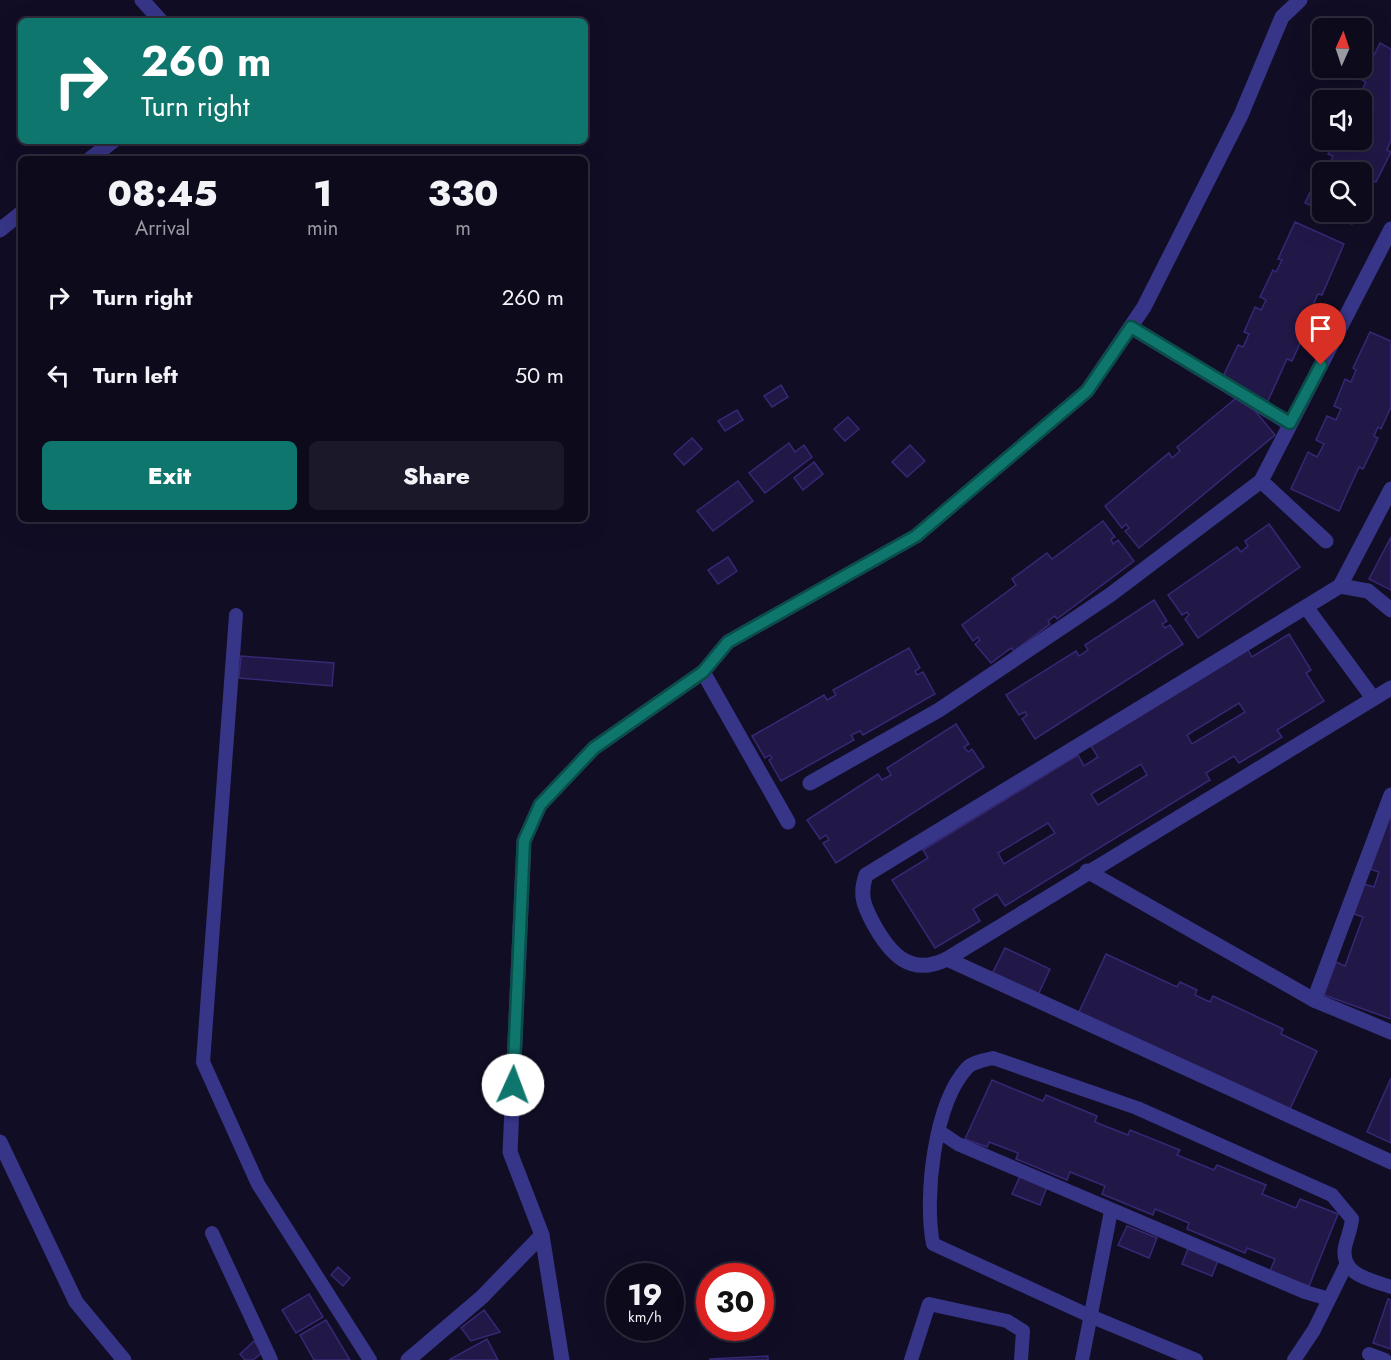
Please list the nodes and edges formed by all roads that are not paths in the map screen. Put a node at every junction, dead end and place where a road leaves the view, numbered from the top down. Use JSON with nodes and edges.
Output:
{"nodes":[{"id":1,"x":142,"y":0,"type":"edge"},
{"id":2,"x":1300,"y":0,"type":"edge"},
{"id":3,"x":158,"y":18,"type":"edge"},
{"id":4,"x":109,"y":144,"type":"edge"},
{"id":5,"x":94,"y":156,"type":"edge"},
{"id":6,"x":18,"y":215,"type":"edge"},
{"id":7,"x":1391,"y":229,"type":"edge"},
{"id":8,"x":0,"y":230,"type":"edge"},
{"id":9,"x":1131,"y":327,"type":"junction"},
{"id":10,"x":1290,"y":423,"type":"junction"},
{"id":11,"x":1261,"y":481,"type":"junction"},
{"id":12,"x":1391,"y":489,"type":"edge"},
{"id":13,"x":1326,"y":541,"type":"dead end"},
{"id":14,"x":1340,"y":586,"type":"junction"},
{"id":15,"x":1306,"y":607,"type":"junction"},
{"id":16,"x":1391,"y":610,"type":"edge"},
{"id":17,"x":236,"y":615,"type":"dead end"},
{"id":18,"x":703,"y":672,"type":"junction"},
{"id":19,"x":1391,"y":688,"type":"edge"},
{"id":20,"x":1373,"y":698,"type":"junction"},
{"id":21,"x":810,"y":783,"type":"dead end"},
{"id":22,"x":1391,"y":795,"type":"edge"},
{"id":23,"x":789,"y":822,"type":"dead end"},
{"id":24,"x":1087,"y":871,"type":"junction"},
{"id":25,"x":947,"y":959,"type":"junction"},
{"id":26,"x":1314,"y":1000,"type":"junction"},
{"id":27,"x":1391,"y":1032,"type":"edge"},
{"id":28,"x":940,"y":1132,"type":"junction"},
{"id":29,"x":0,"y":1142,"type":"edge"},
{"id":30,"x":1391,"y":1162,"type":"edge"},
{"id":31,"x":1111,"y":1210,"type":"junction"},
{"id":32,"x":212,"y":1233,"type":"dead end"},
{"id":33,"x":542,"y":1235,"type":"junction"},
{"id":34,"x":1347,"y":1263,"type":"junction"},
{"id":35,"x":1391,"y":1287,"type":"edge"},
{"id":36,"x":1329,"y":1299,"type":"junction"},
{"id":37,"x":1090,"y":1316,"type":"junction"},
{"id":38,"x":1369,"y":1354,"type":"dead end"},
{"id":39,"x":124,"y":1360,"type":"edge"},
{"id":40,"x":271,"y":1360,"type":"edge"},
{"id":41,"x":370,"y":1360,"type":"edge"},
{"id":42,"x":408,"y":1360,"type":"edge"},
{"id":43,"x":562,"y":1360,"type":"edge"},
{"id":44,"x":911,"y":1360,"type":"edge"},
{"id":45,"x":1021,"y":1360,"type":"edge"},
{"id":46,"x":1082,"y":1360,"type":"edge"},
{"id":47,"x":1196,"y":1360,"type":"edge"},
{"id":48,"x":1294,"y":1360,"type":"edge"},
{"id":49,"x":1385,"y":1360,"type":"edge"}],
"edges":[{"from":1,"to":3,"type":"street"},
{"from":2,"to":9,"type":"street"},
{"from":4,"to":5,"type":"street"},
{"from":6,"to":8,"type":"street"},
{"from":7,"to":10,"type":"street"},
{"from":9,"to":10,"type":"street"},
{"from":9,"to":18,"type":"street"},
{"from":10,"to":11,"type":"street"},
{"from":11,"to":13,"type":"street"},
{"from":11,"to":21,"type":"street"},
{"from":12,"to":14,"type":"street"},
{"from":14,"to":15,"type":"street"},
{"from":14,"to":16,"type":"street"},
{"from":15,"to":20,"type":"street"},
{"from":15,"to":25,"type":"street"},
{"from":17,"to":41,"type":"lane"},
{"from":18,"to":23,"type":"street"},
{"from":18,"to":33,"type":"street"},
{"from":19,"to":20,"type":"street"},
{"from":20,"to":24,"type":"street"},
{"from":22,"to":26,"type":"street"},
{"from":24,"to":25,"type":"street"},
{"from":24,"to":26,"type":"street"},
{"from":25,"to":30,"type":"street"},
{"from":26,"to":27,"type":"street"},
{"from":28,"to":31,"type":"lane"},
{"from":28,"to":34,"type":"lane"},
{"from":28,"to":37,"type":"lane"},
{"from":29,"to":39,"type":"street"},
{"from":31,"to":36,"type":"lane"},
{"from":31,"to":37,"type":"lane"},
{"from":32,"to":40,"type":"lane"},
{"from":33,"to":42,"type":"street"},
{"from":33,"to":43,"type":"street"},
{"from":34,"to":35,"type":"lane"},
{"from":34,"to":36,"type":"lane"},
{"from":36,"to":48,"type":"lane"},
{"from":37,"to":46,"type":"lane"},
{"from":37,"to":47,"type":"lane"},
{"from":38,"to":49,"type":"lane"},
{"from":44,"to":45,"type":"lane"}]}
